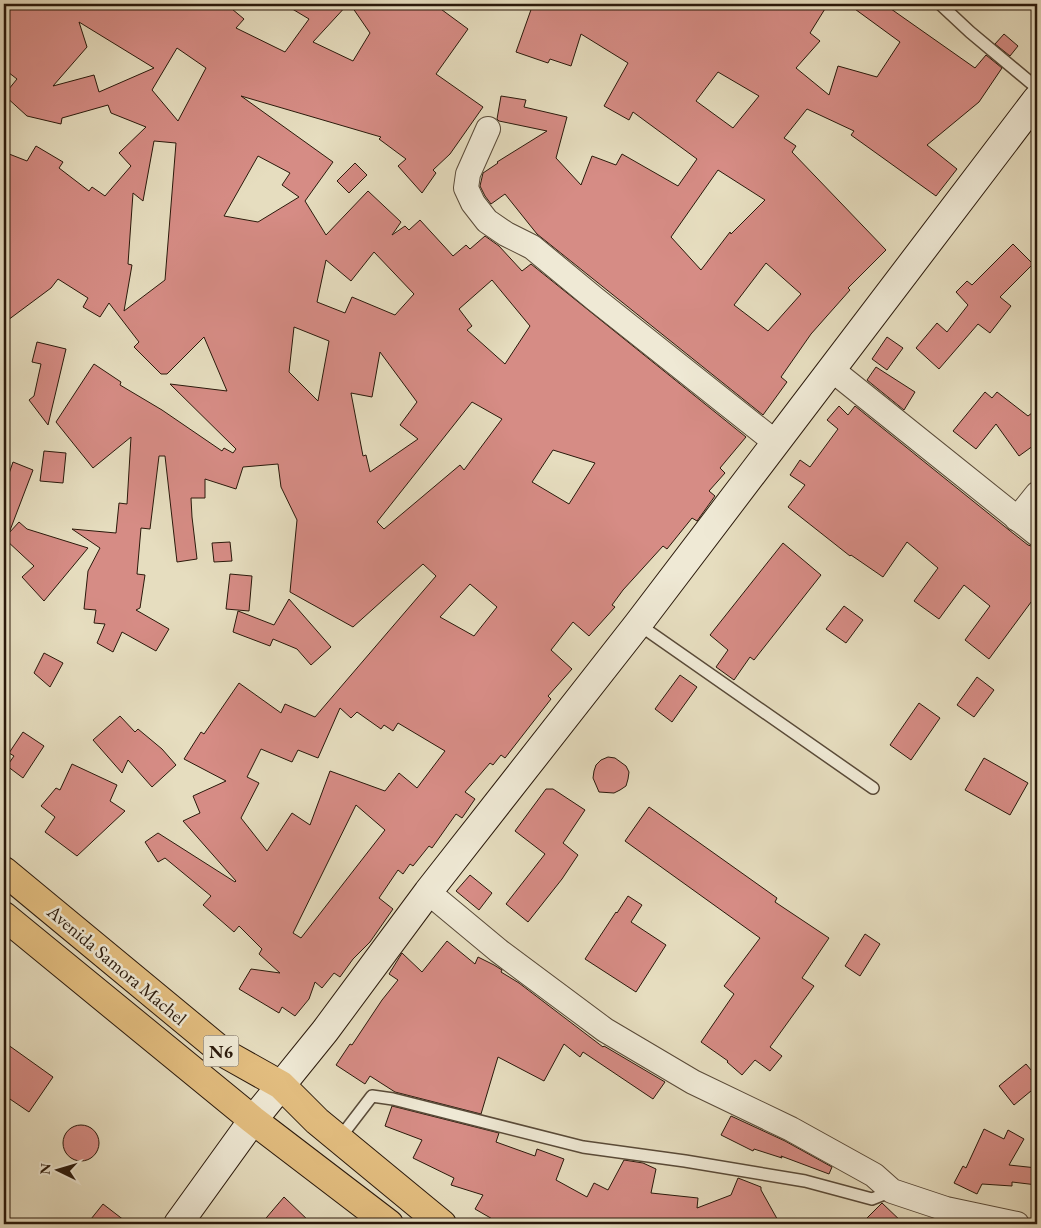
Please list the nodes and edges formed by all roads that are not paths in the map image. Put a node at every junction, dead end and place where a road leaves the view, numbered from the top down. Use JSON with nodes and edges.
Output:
{"nodes":[{"id":1,"x":940,"y":4,"type":"edge"},
{"id":2,"x":1037,"y":88,"type":"edge"},
{"id":3,"x":1037,"y":99,"type":"edge"},
{"id":4,"x":488,"y":129,"type":"dead end"},
{"id":5,"x":831,"y":369,"type":"junction"},
{"id":6,"x":775,"y":442,"type":"junction"},
{"id":7,"x":1037,"y":494,"type":"edge"},
{"id":8,"x":1017,"y":519,"type":"junction"},
{"id":9,"x":1037,"y":534,"type":"edge"},
{"id":10,"x":638,"y":624,"type":"junction"},
{"id":11,"x":873,"y":788,"type":"dead end"},
{"id":12,"x":4,"y":871,"type":"edge"},
{"id":13,"x":428,"y":892,"type":"junction"},
{"id":14,"x":4,"y":916,"type":"edge"},
{"id":15,"x":281,"y":1085,"type":"junction"},
{"id":16,"x":254,"y":1120,"type":"junction"},
{"id":17,"x":339,"y":1139,"type":"junction"},
{"id":18,"x":892,"y":1191,"type":"junction"},
{"id":19,"x":178,"y":1224,"type":"edge"},
{"id":20,"x":389,"y":1224,"type":"edge"},
{"id":21,"x":442,"y":1224,"type":"edge"},
{"id":22,"x":1018,"y":1224,"type":"edge"}],
"edges":[{"from":1,"to":2,"type":"lane"},
{"from":3,"to":5,"type":"street"},
{"from":4,"to":6,"type":"street"},
{"from":5,"to":6,"type":"street"},
{"from":5,"to":8,"type":"street"},
{"from":6,"to":10,"type":"street"},
{"from":7,"to":8,"type":"street"},
{"from":8,"to":9,"type":"street"},
{"from":10,"to":11,"type":"lane"},
{"from":10,"to":13,"type":"street"},
{"from":12,"to":15,"type":"highway","name":"Avenida Samora Machel","number":"N6"},
{"from":13,"to":15,"type":"street"},
{"from":13,"to":18,"type":"street"},
{"from":14,"to":16,"type":"highway","name":"Avenida Samora Machel","number":"N6"},
{"from":15,"to":16,"type":"street"},
{"from":15,"to":17,"type":"highway","name":"Avenida Samora Machel","number":"N6"},
{"from":16,"to":19,"type":"street"},
{"from":16,"to":20,"type":"highway","name":"Avenida Samora Machel","number":"N6"},
{"from":17,"to":18,"type":"lane"},
{"from":17,"to":21,"type":"highway","name":"Avenida Samora Machel","number":"N6"},
{"from":18,"to":22,"type":"street"}]}
